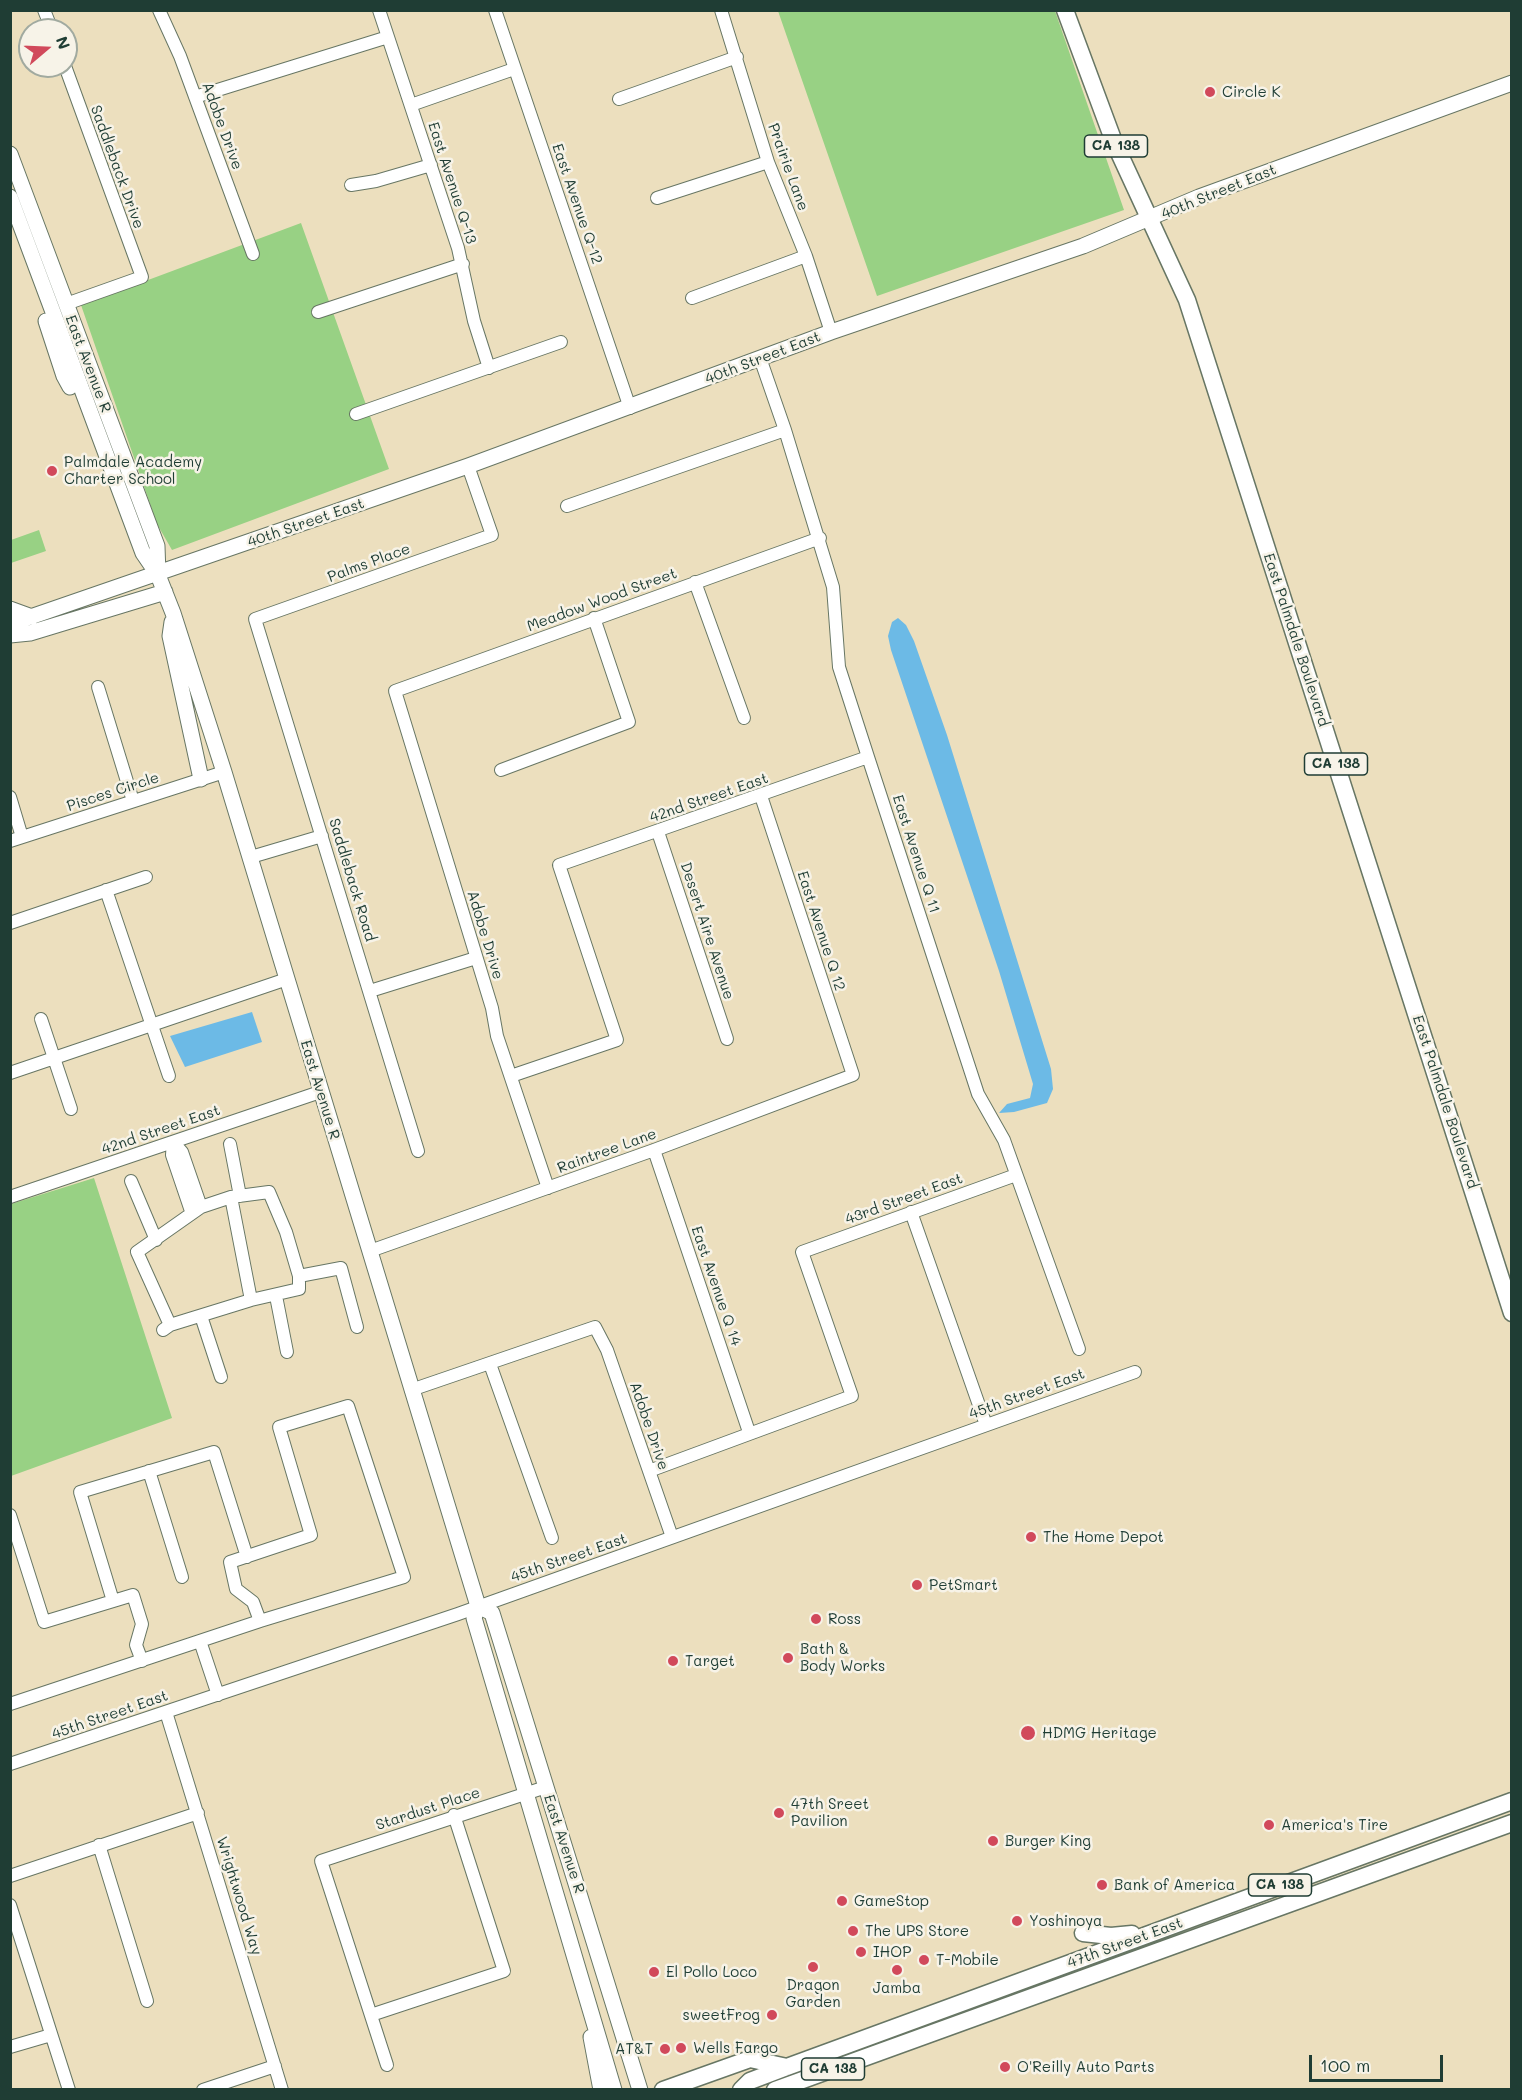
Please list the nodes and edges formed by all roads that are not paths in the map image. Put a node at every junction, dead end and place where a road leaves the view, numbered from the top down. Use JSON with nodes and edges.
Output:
{"nodes":[{"id":1,"x":159,"y":10,"type":"edge"},
{"id":2,"x":379,"y":10,"type":"edge"},
{"id":3,"x":495,"y":10,"type":"edge"},
{"id":4,"x":721,"y":10,"type":"edge"},
{"id":5,"x":1065,"y":10,"type":"edge"},
{"id":6,"x":388,"y":37,"type":"junction"},
{"id":7,"x":737,"y":57,"type":"junction"},
{"id":8,"x":514,"y":69,"type":"junction"},
{"id":9,"x":69,"y":78,"type":"edge"},
{"id":10,"x":1512,"y":83,"type":"edge"},
{"id":11,"x":195,"y":97,"type":"junction"},
{"id":12,"x":619,"y":99,"type":"dead end"},
{"id":13,"x":411,"y":105,"type":"junction"},
{"id":14,"x":10,"y":154,"type":"edge"},
{"id":15,"x":768,"y":162,"type":"junction"},
{"id":16,"x":431,"y":165,"type":"junction"},
{"id":17,"x":351,"y":185,"type":"dead end"},
{"id":18,"x":10,"y":197,"type":"edge"},
{"id":19,"x":657,"y":198,"type":"dead end"},
{"id":20,"x":1150,"y":219,"type":"junction"},
{"id":21,"x":10,"y":225,"type":"edge"},
{"id":22,"x":253,"y":254,"type":"dead end"},
{"id":23,"x":806,"y":256,"type":"junction"},
{"id":24,"x":27,"y":260,"type":"junction"},
{"id":25,"x":463,"y":264,"type":"junction"},
{"id":26,"x":43,"y":286,"type":"junction"},
{"id":27,"x":692,"y":298,"type":"dead end"},
{"id":28,"x":66,"y":304,"type":"junction"},
{"id":29,"x":318,"y":312,"type":"dead end"},
{"id":30,"x":831,"y":332,"type":"junction"},
{"id":31,"x":561,"y":342,"type":"dead end"},
{"id":32,"x":760,"y":358,"type":"junction"},
{"id":33,"x":489,"y":368,"type":"junction"},
{"id":34,"x":94,"y":381,"type":"junction"},
{"id":35,"x":70,"y":387,"type":"dead end"},
{"id":36,"x":630,"y":408,"type":"junction"},
{"id":37,"x":356,"y":414,"type":"dead end"},
{"id":38,"x":785,"y":430,"type":"junction"},
{"id":39,"x":468,"y":466,"type":"junction"},
{"id":40,"x":567,"y":506,"type":"dead end"},
{"id":41,"x":820,"y":538,"type":"junction"},
{"id":42,"x":158,"y":575,"type":"junction"},
{"id":43,"x":695,"y":582,"type":"junction"},
{"id":44,"x":165,"y":592,"type":"junction"},
{"id":45,"x":10,"y":609,"type":"edge"},
{"id":46,"x":173,"y":613,"type":"junction"},
{"id":47,"x":32,"y":617,"type":"junction"},
{"id":48,"x":594,"y":618,"type":"junction"},
{"id":49,"x":255,"y":619,"type":"joint"},
{"id":50,"x":10,"y":624,"type":"edge"},
{"id":51,"x":10,"y":635,"type":"edge"},
{"id":52,"x":98,"y":687,"type":"dead end"},
{"id":53,"x":395,"y":691,"type":"joint"},
{"id":54,"x":744,"y":718,"type":"dead end"},
{"id":55,"x":868,"y":757,"type":"junction"},
{"id":56,"x":501,"y":770,"type":"dead end"},
{"id":57,"x":224,"y":772,"type":"junction"},
{"id":58,"x":201,"y":779,"type":"junction"},
{"id":59,"x":761,"y":796,"type":"junction"},
{"id":60,"x":10,"y":797,"type":"edge"},
{"id":61,"x":133,"y":801,"type":"junction"},
{"id":62,"x":658,"y":832,"type":"junction"},
{"id":63,"x":322,"y":836,"type":"junction"},
{"id":64,"x":16,"y":839,"type":"edge"},
{"id":65,"x":251,"y":857,"type":"junction"},
{"id":66,"x":146,"y":878,"type":"dead end"},
{"id":67,"x":106,"y":890,"type":"junction"},
{"id":68,"x":10,"y":923,"type":"edge"},
{"id":69,"x":476,"y":957,"type":"junction"},
{"id":70,"x":287,"y":979,"type":"junction"},
{"id":71,"x":370,"y":991,"type":"junction"},
{"id":72,"x":41,"y":1019,"type":"dead end"},
{"id":73,"x":152,"y":1025,"type":"junction"},
{"id":74,"x":727,"y":1039,"type":"dead end"},
{"id":75,"x":54,"y":1059,"type":"junction"},
{"id":76,"x":10,"y":1073,"type":"edge"},
{"id":77,"x":853,"y":1075,"type":"joint"},
{"id":78,"x":169,"y":1076,"type":"dead end"},
{"id":79,"x":511,"y":1076,"type":"junction"},
{"id":80,"x":320,"y":1092,"type":"junction"},
{"id":81,"x":71,"y":1108,"type":"dead end"},
{"id":82,"x":173,"y":1142,"type":"junction"},
{"id":83,"x":230,"y":1144,"type":"dead end"},
{"id":84,"x":418,"y":1150,"type":"dead end"},
{"id":85,"x":654,"y":1150,"type":"junction"},
{"id":86,"x":1016,"y":1174,"type":"junction"},
{"id":87,"x":131,"y":1180,"type":"dead end"},
{"id":88,"x":548,"y":1188,"type":"junction"},
{"id":89,"x":10,"y":1197,"type":"edge"},
{"id":90,"x":235,"y":1197,"type":"junction"},
{"id":91,"x":196,"y":1209,"type":"junction"},
{"id":92,"x":911,"y":1212,"type":"junction"},
{"id":93,"x":156,"y":1240,"type":"junction"},
{"id":94,"x":370,"y":1251,"type":"junction"},
{"id":95,"x":299,"y":1276,"type":"junction"},
{"id":96,"x":276,"y":1296,"type":"junction"},
{"id":97,"x":251,"y":1300,"type":"junction"},
{"id":98,"x":1512,"y":1313,"type":"edge"},
{"id":99,"x":201,"y":1316,"type":"junction"},
{"id":100,"x":357,"y":1327,"type":"dead end"},
{"id":101,"x":1079,"y":1349,"type":"dead end"},
{"id":102,"x":287,"y":1352,"type":"dead end"},
{"id":103,"x":490,"y":1364,"type":"junction"},
{"id":104,"x":1135,"y":1372,"type":"dead end"},
{"id":105,"x":221,"y":1377,"type":"dead end"},
{"id":106,"x":411,"y":1390,"type":"junction"},
{"id":107,"x":986,"y":1425,"type":"junction"},
{"id":108,"x":749,"y":1432,"type":"junction"},
{"id":109,"x":149,"y":1471,"type":"junction"},
{"id":110,"x":649,"y":1471,"type":"junction"},
{"id":111,"x":10,"y":1515,"type":"edge"},
{"id":112,"x":672,"y":1537,"type":"junction"},
{"id":113,"x":552,"y":1538,"type":"dead end"},
{"id":114,"x":247,"y":1557,"type":"junction"},
{"id":115,"x":182,"y":1577,"type":"dead end"},
{"id":116,"x":113,"y":1601,"type":"junction"},
{"id":117,"x":478,"y":1606,"type":"junction"},
{"id":118,"x":260,"y":1621,"type":"junction"},
{"id":119,"x":200,"y":1641,"type":"junction"},
{"id":120,"x":142,"y":1661,"type":"junction"},
{"id":121,"x":218,"y":1695,"type":"junction"},
{"id":122,"x":10,"y":1704,"type":"edge"},
{"id":123,"x":166,"y":1712,"type":"junction"},
{"id":124,"x":10,"y":1764,"type":"edge"},
{"id":125,"x":546,"y":1787,"type":"junction"},
{"id":126,"x":528,"y":1793,"type":"junction"},
{"id":127,"x":1512,"y":1795,"type":"edge"},
{"id":128,"x":1512,"y":1801,"type":"edge"},
{"id":129,"x":198,"y":1814,"type":"junction"},
{"id":130,"x":454,"y":1815,"type":"junction"},
{"id":131,"x":1470,"y":1815,"type":"junction"},
{"id":132,"x":1512,"y":1823,"type":"edge"},
{"id":133,"x":99,"y":1845,"type":"junction"},
{"id":134,"x":10,"y":1876,"type":"edge"},
{"id":135,"x":10,"y":1905,"type":"edge"},
{"id":136,"x":1227,"y":1905,"type":"junction"},
{"id":137,"x":1083,"y":1933,"type":"dead end"},
{"id":138,"x":1029,"y":1978,"type":"junction"},
{"id":139,"x":147,"y":2001,"type":"dead end"},
{"id":140,"x":371,"y":2015,"type":"junction"},
{"id":141,"x":594,"y":2019,"type":"junction"},
{"id":142,"x":51,"y":2035,"type":"junction"},
{"id":143,"x":10,"y":2047,"type":"edge"},
{"id":144,"x":872,"y":2055,"type":"junction"},
{"id":145,"x":387,"y":2065,"type":"dead end"},
{"id":146,"x":275,"y":2066,"type":"junction"},
{"id":147,"x":787,"y":2067,"type":"junction"},
{"id":148,"x":69,"y":2090,"type":"edge"},
{"id":149,"x":203,"y":2090,"type":"edge"},
{"id":150,"x":282,"y":2090,"type":"edge"},
{"id":151,"x":601,"y":2090,"type":"edge"},
{"id":152,"x":614,"y":2090,"type":"edge"},
{"id":153,"x":640,"y":2090,"type":"edge"},
{"id":154,"x":663,"y":2090,"type":"edge"},
{"id":155,"x":741,"y":2090,"type":"edge"},
{"id":156,"x":775,"y":2090,"type":"edge"}],
"edges":[{"from":1,"to":11,"type":"street","name":"Adobe Drive"},
{"from":2,"to":6,"type":"street","name":"East Avenue Q-13"},
{"from":3,"to":8,"type":"street","name":"East Avenue Q-12"},
{"from":4,"to":7,"type":"street","name":"Prairie Lane"},
{"from":5,"to":20,"type":"highway","name":"East Palmdale Boulevard","number":"CA 138"},
{"from":6,"to":11,"type":"street"},
{"from":6,"to":13,"type":"street","name":"East Avenue Q-13"},
{"from":7,"to":12,"type":"street"},
{"from":7,"to":15,"type":"street","name":"Prairie Lane"},
{"from":8,"to":13,"type":"street"},
{"from":8,"to":36,"type":"street","name":"East Avenue Q-12"},
{"from":9,"to":28,"type":"street","name":"Saddleback Drive"},
{"from":10,"to":20,"type":"main road","name":"40th Street East"},
{"from":11,"to":22,"type":"street","name":"Adobe Drive"},
{"from":13,"to":16,"type":"street","name":"East Avenue Q-13"},
{"from":14,"to":28,"type":"main road","name":"East Avenue R"},
{"from":15,"to":19,"type":"street"},
{"from":15,"to":23,"type":"street","name":"Prairie Lane"},
{"from":16,"to":17,"type":"street"},
{"from":16,"to":25,"type":"street","name":"East Avenue Q-13"},
{"from":18,"to":24,"type":"main road","name":"East Avenue R"},
{"from":20,"to":30,"type":"main road","name":"40th Street East"},
{"from":20,"to":98,"type":"highway","name":"East Palmdale Boulevard","number":"CA 138"},
{"from":21,"to":24,"type":"main road"},
{"from":23,"to":27,"type":"street"},
{"from":23,"to":30,"type":"street","name":"Prairie Lane"},
{"from":24,"to":26,"type":"main road","name":"East Avenue R"},
{"from":24,"to":34,"type":"main road"},
{"from":25,"to":29,"type":"street"},
{"from":25,"to":33,"type":"street","name":"East Avenue Q-13"},
{"from":26,"to":35,"type":"main road"},
{"from":26,"to":42,"type":"main road","name":"East Avenue R"},
{"from":28,"to":34,"type":"main road","name":"East Avenue R"},
{"from":30,"to":32,"type":"main road","name":"40th Street East"},
{"from":31,"to":33,"type":"street"},
{"from":32,"to":36,"type":"main road","name":"40th Street East"},
{"from":32,"to":38,"type":"street","name":"East Avenue Q 11"},
{"from":33,"to":37,"type":"street"},
{"from":34,"to":42,"type":"main road","name":"East Avenue R"},
{"from":36,"to":39,"type":"main road","name":"40th Street East"},
{"from":38,"to":40,"type":"street"},
{"from":38,"to":41,"type":"street","name":"East Avenue Q 11"},
{"from":39,"to":42,"type":"main road","name":"40th Street East"},
{"from":39,"to":49,"type":"street","name":"Palms Place"},
{"from":41,"to":43,"type":"street","name":"Meadow Wood Street"},
{"from":41,"to":55,"type":"street","name":"East Avenue Q 11"},
{"from":42,"to":44,"type":"main road","name":"East Avenue R"},
{"from":42,"to":47,"type":"main road","name":"40th Street East"},
{"from":43,"to":48,"type":"street","name":"Meadow Wood Street"},
{"from":43,"to":54,"type":"street"},
{"from":44,"to":46,"type":"main road","name":"East Avenue R"},
{"from":44,"to":51,"type":"main road"},
{"from":45,"to":47,"type":"main road"},
{"from":46,"to":57,"type":"main road","name":"East Avenue R"},
{"from":46,"to":58,"type":"main road"},
{"from":47,"to":50,"type":"main road","name":"40th Street East"},
{"from":48,"to":53,"type":"street","name":"Meadow Wood Street"},
{"from":48,"to":56,"type":"street"},
{"from":49,"to":63,"type":"street","name":"Saddleback Road"},
{"from":52,"to":61,"type":"street"},
{"from":53,"to":69,"type":"street","name":"Adobe Drive"},
{"from":55,"to":59,"type":"street","name":"42nd Street East"},
{"from":55,"to":86,"type":"street","name":"East Avenue Q 11"},
{"from":57,"to":58,"type":"street","name":"Pisces Circle"},
{"from":57,"to":65,"type":"main road","name":"East Avenue R"},
{"from":58,"to":61,"type":"street","name":"Pisces Circle"},
{"from":59,"to":62,"type":"street","name":"42nd Street East"},
{"from":59,"to":77,"type":"street","name":"East Avenue Q 12"},
{"from":60,"to":64,"type":"street"},
{"from":61,"to":64,"type":"street","name":"Pisces Circle"},
{"from":62,"to":74,"type":"street","name":"Desert Aire Avenue"},
{"from":62,"to":79,"type":"street","name":"42nd Street East"},
{"from":63,"to":65,"type":"street"},
{"from":63,"to":71,"type":"street","name":"Saddleback Road"},
{"from":65,"to":70,"type":"main road","name":"East Avenue R"},
{"from":66,"to":67,"type":"street"},
{"from":67,"to":68,"type":"street"},
{"from":67,"to":73,"type":"street"},
{"from":69,"to":71,"type":"street"},
{"from":69,"to":79,"type":"street","name":"Adobe Drive"},
{"from":70,"to":73,"type":"street"},
{"from":70,"to":80,"type":"main road","name":"East Avenue R"},
{"from":71,"to":84,"type":"street","name":"Saddleback Road"},
{"from":72,"to":75,"type":"street"},
{"from":73,"to":75,"type":"street"},
{"from":73,"to":78,"type":"street"},
{"from":75,"to":76,"type":"street"},
{"from":75,"to":81,"type":"street"},
{"from":77,"to":85,"type":"street","name":"Raintree Lane"},
{"from":79,"to":88,"type":"street","name":"Adobe Drive"},
{"from":80,"to":82,"type":"street","name":"42nd Street East"},
{"from":80,"to":94,"type":"main road","name":"East Avenue R"},
{"from":82,"to":89,"type":"street","name":"42nd Street East"},
{"from":82,"to":91,"type":"street"},
{"from":83,"to":90,"type":"street"},
{"from":85,"to":88,"type":"street","name":"Raintree Lane"},
{"from":85,"to":108,"type":"street","name":"East Avenue Q 14"},
{"from":86,"to":92,"type":"street","name":"43rd Street East"},
{"from":86,"to":101,"type":"street","name":"East Avenue Q 11"},
{"from":87,"to":93,"type":"street"},
{"from":88,"to":94,"type":"street","name":"Raintree Lane"},
{"from":90,"to":91,"type":"street"},
{"from":90,"to":95,"type":"street"},
{"from":90,"to":97,"type":"street"},
{"from":91,"to":93,"type":"street"},
{"from":92,"to":107,"type":"street"},
{"from":92,"to":108,"type":"street","name":"43rd Street East"},
{"from":93,"to":99,"type":"street"},
{"from":94,"to":106,"type":"main road","name":"East Avenue R"},
{"from":95,"to":96,"type":"street"},
{"from":95,"to":100,"type":"street"},
{"from":96,"to":97,"type":"street"},
{"from":96,"to":102,"type":"street"},
{"from":97,"to":99,"type":"street"},
{"from":99,"to":105,"type":"street"},
{"from":103,"to":106,"type":"street"},
{"from":103,"to":110,"type":"street","name":"Adobe Drive"},
{"from":103,"to":113,"type":"street"},
{"from":104,"to":107,"type":"street","name":"45th Street East"},
{"from":106,"to":117,"type":"main road","name":"East Avenue R"},
{"from":107,"to":112,"type":"street","name":"45th Street East"},
{"from":108,"to":110,"type":"street"},
{"from":109,"to":114,"type":"street"},
{"from":109,"to":115,"type":"street"},
{"from":109,"to":116,"type":"street"},
{"from":110,"to":112,"type":"street","name":"Adobe Drive"},
{"from":111,"to":116,"type":"street"},
{"from":112,"to":117,"type":"street","name":"45th Street East"},
{"from":114,"to":118,"type":"street"},
{"from":114,"to":118,"type":"street"},
{"from":116,"to":120,"type":"street"},
{"from":117,"to":121,"type":"street","name":"45th Street East"},
{"from":117,"to":125,"type":"main road","name":"East Avenue R"},
{"from":117,"to":126,"type":"main road","name":"East Avenue R"},
{"from":118,"to":119,"type":"street"},
{"from":119,"to":120,"type":"street"},
{"from":119,"to":121,"type":"street"},
{"from":120,"to":122,"type":"street"},
{"from":121,"to":123,"type":"street","name":"45th Street East"},
{"from":123,"to":124,"type":"street","name":"45th Street East"},
{"from":123,"to":129,"type":"street","name":"Wrightwood Way"},
{"from":125,"to":126,"type":"street","name":"Stardust Place"},
{"from":125,"to":153,"type":"main road","name":"East Avenue R"},
{"from":126,"to":130,"type":"street","name":"Stardust Place"},
{"from":126,"to":141,"type":"main road","name":"East Avenue R"},
{"from":127,"to":131,"type":"highway","number":"CA 138"},
{"from":128,"to":131,"type":"highway","name":"47th Street East"},
{"from":129,"to":133,"type":"street"},
{"from":129,"to":146,"type":"street","name":"Wrightwood Way"},
{"from":130,"to":140,"type":"street","name":"Stardust Place"},
{"from":130,"to":140,"type":"street"},
{"from":131,"to":136,"type":"highway","name":"47th Street East","number":"CA 138"},
{"from":132,"to":144,"type":"highway","name":"47th Street East","number":"CA 138"},
{"from":133,"to":134,"type":"street"},
{"from":133,"to":139,"type":"street"},
{"from":135,"to":142,"type":"street"},
{"from":136,"to":137,"type":"highway"},
{"from":136,"to":138,"type":"highway","name":"47th Street East","number":"CA 138"},
{"from":138,"to":144,"type":"highway"},
{"from":138,"to":147,"type":"highway","name":"47th Street East","number":"CA 138"},
{"from":140,"to":145,"type":"street"},
{"from":141,"to":151,"type":"main road"},
{"from":141,"to":152,"type":"main road","name":"East Avenue R"},
{"from":142,"to":143,"type":"street"},
{"from":142,"to":148,"type":"street"},
{"from":144,"to":156,"type":"highway","name":"47th Street East","number":"CA 138"},
{"from":146,"to":149,"type":"street"},
{"from":146,"to":150,"type":"street","name":"Wrightwood Way"},
{"from":147,"to":154,"type":"highway"},
{"from":147,"to":155,"type":"highway","name":"47th Street East","number":"CA 138"}]}
